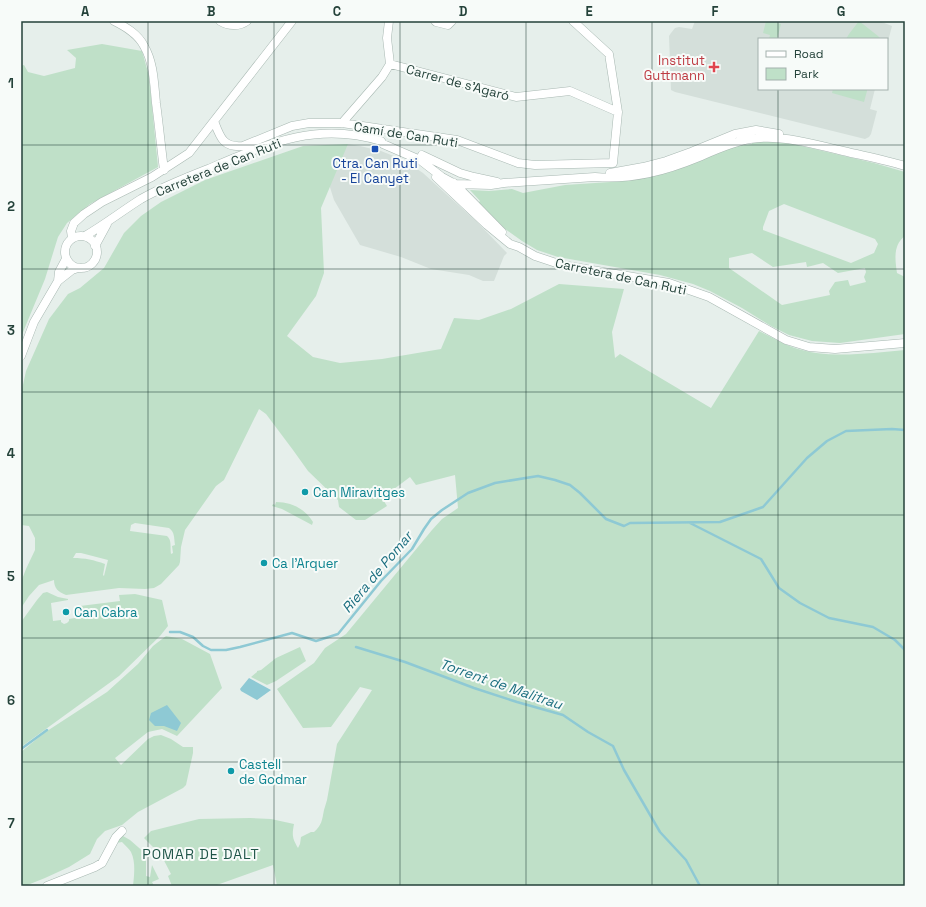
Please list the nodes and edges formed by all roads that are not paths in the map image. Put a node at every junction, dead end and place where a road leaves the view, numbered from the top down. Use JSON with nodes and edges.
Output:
{"nodes":[{"id":1,"x":114,"y":21,"type":"edge"},
{"id":2,"x":220,"y":21,"type":"edge"},
{"id":3,"x":247,"y":21,"type":"edge"},
{"id":4,"x":292,"y":21,"type":"edge"},
{"id":5,"x":389,"y":21,"type":"edge"},
{"id":6,"x":435,"y":21,"type":"edge"},
{"id":7,"x":452,"y":21,"type":"edge"},
{"id":8,"x":573,"y":21,"type":"edge"},
{"id":9,"x":390,"y":64,"type":"junction"},
{"id":10,"x":618,"y":112,"type":"junction"},
{"id":11,"x":214,"y":121,"type":"junction"},
{"id":12,"x":342,"y":124,"type":"junction"},
{"id":13,"x":732,"y":135,"type":"junction"},
{"id":14,"x":760,"y":138,"type":"junction"},
{"id":15,"x":793,"y":139,"type":"junction"},
{"id":16,"x":381,"y":141,"type":"junction"},
{"id":17,"x":404,"y":153,"type":"junction"},
{"id":18,"x":422,"y":156,"type":"junction"},
{"id":19,"x":698,"y":157,"type":"junction"},
{"id":20,"x":672,"y":159,"type":"junction"},
{"id":21,"x":905,"y":166,"type":"edge"},
{"id":22,"x":164,"y":170,"type":"junction"},
{"id":23,"x":641,"y":175,"type":"junction"},
{"id":24,"x":595,"y":177,"type":"junction"},
{"id":25,"x":504,"y":183,"type":"junction"},
{"id":26,"x":455,"y":184,"type":"junction"},
{"id":27,"x":81,"y":217,"type":"junction"},
{"id":28,"x":109,"y":221,"type":"junction"},
{"id":29,"x":83,"y":236,"type":"junction"},
{"id":30,"x":72,"y":238,"type":"junction"},
{"id":31,"x":95,"y":246,"type":"junction"},
{"id":32,"x":519,"y":247,"type":"junction"},
{"id":33,"x":66,"y":259,"type":"junction"},
{"id":34,"x":78,"y":268,"type":"junction"},
{"id":35,"x":58,"y":281,"type":"junction"},
{"id":36,"x":905,"y":343,"type":"edge"},
{"id":37,"x":21,"y":356,"type":"edge"},
{"id":38,"x":122,"y":831,"type":"dead end"},
{"id":39,"x":47,"y":886,"type":"edge"}],
"edges":[{"from":1,"to":22,"type":"street"},
{"from":2,"to":3,"type":"street"},
{"from":4,"to":11,"type":"street"},
{"from":5,"to":9,"type":"street"},
{"from":6,"to":7,"type":"street"},
{"from":8,"to":10,"type":"street"},
{"from":9,"to":10,"type":"street","name":"Carrer de s'Agaró"},
{"from":9,"to":12,"type":"street"},
{"from":10,"to":12,"type":"street","name":"Camí de Can Ruti"},
{"from":11,"to":12,"type":"street","name":"Camí de Can Ruti"},
{"from":11,"to":22,"type":"street"},
{"from":13,"to":14,"type":"street","name":"Camí de Can Ruti"},
{"from":13,"to":15,"type":"street","name":"Camí de Can Ruti"},
{"from":13,"to":19,"type":"street","name":"Camí de Can Ruti"},
{"from":13,"to":20,"type":"street","name":"Camí de Can Ruti"},
{"from":14,"to":15,"type":"street","name":"Camí de Can Ruti"},
{"from":14,"to":19,"type":"street","name":"Camí de Can Ruti"},
{"from":15,"to":21,"type":"street","name":"Camí de Can Ruti"},
{"from":16,"to":17,"type":"street","name":"Carretera de Can Ruti"},
{"from":16,"to":18,"type":"street","name":"Carretera de Can Ruti"},
{"from":16,"to":28,"type":"street","name":"Carretera de Can Ruti"},
{"from":17,"to":26,"type":"street","name":"Carretera de Can Ruti"},
{"from":17,"to":32,"type":"street","name":"Carretera de Can Ruti"},
{"from":18,"to":25,"type":"street","name":"Camí de Can Ruti"},
{"from":18,"to":26,"type":"street","name":"Carretera de Can Ruti"},
{"from":19,"to":23,"type":"street","name":"Camí de Can Ruti"},
{"from":20,"to":23,"type":"street","name":"Camí de Can Ruti"},
{"from":20,"to":24,"type":"street","name":"Camí de Can Ruti"},
{"from":22,"to":27,"type":"street"},
{"from":23,"to":24,"type":"street","name":"Camí de Can Ruti"},
{"from":24,"to":25,"type":"street","name":"Camí de Can Ruti"},
{"from":25,"to":26,"type":"street","name":"Camí de Can Ruti"},
{"from":26,"to":32,"type":"street","name":"Carretera de Can Ruti"},
{"from":27,"to":29,"type":"street"},
{"from":27,"to":30,"type":"street"},
{"from":28,"to":29,"type":"street","name":"Carretera de Can Ruti"},
{"from":28,"to":31,"type":"street","name":"Carretera de Can Ruti"},
{"from":29,"to":30,"type":"street"},
{"from":29,"to":31,"type":"street"},
{"from":30,"to":33,"type":"street"},
{"from":31,"to":34,"type":"street"},
{"from":32,"to":36,"type":"street","name":"Carretera de Can Ruti"},
{"from":33,"to":34,"type":"street"},
{"from":33,"to":35,"type":"street"},
{"from":34,"to":35,"type":"street"},
{"from":35,"to":37,"type":"street"},
{"from":38,"to":39,"type":"street"}]}
